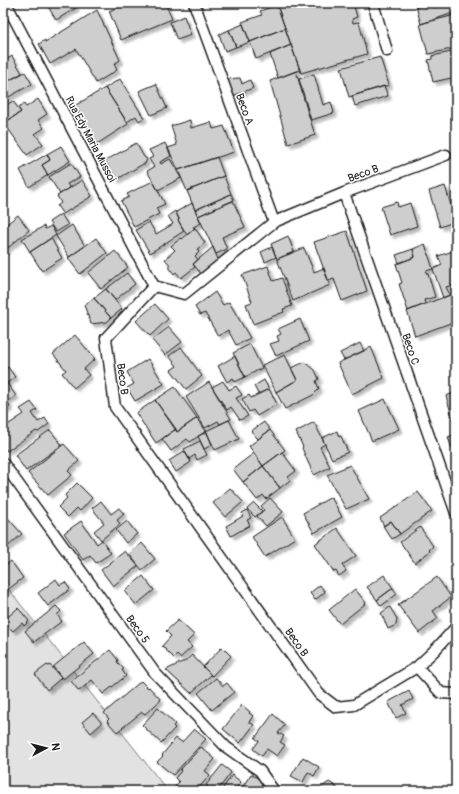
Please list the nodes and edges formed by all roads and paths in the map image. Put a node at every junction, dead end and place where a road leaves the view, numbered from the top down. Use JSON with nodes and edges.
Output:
{"nodes":[{"id":1,"x":6,"y":3,"type":"edge"},
{"id":2,"x":194,"y":3,"type":"edge"},
{"id":3,"x":373,"y":3,"type":"edge"},
{"id":4,"x":387,"y":51,"type":"dead end"},
{"id":5,"x":446,"y":156,"type":"dead end"},
{"id":6,"x":344,"y":193,"type":"junction"},
{"id":7,"x":274,"y":222,"type":"junction"},
{"id":8,"x":154,"y":286,"type":"junction"},
{"id":9,"x":3,"y":463,"type":"edge"},
{"id":10,"x":456,"y":513,"type":"edge"},
{"id":11,"x":456,"y":627,"type":"edge"},
{"id":12,"x":417,"y":667,"type":"junction"},
{"id":13,"x":456,"y":694,"type":"edge"},
{"id":14,"x":274,"y":791,"type":"edge"}],
"edges":[{"from":1,"to":8,"type":"lane","name":"Rua Edy Maria Mussoi"},
{"from":2,"to":7,"type":"lane","name":"Beco A"},
{"from":3,"to":4,"type":"lane"},
{"from":5,"to":6,"type":"lane","name":"Beco B"},
{"from":6,"to":7,"type":"lane","name":"Beco B"},
{"from":6,"to":10,"type":"lane","name":"Beco C"},
{"from":7,"to":8,"type":"lane","name":"Beco B"},
{"from":8,"to":12,"type":"lane","name":"Beco B"},
{"from":9,"to":14,"type":"lane","name":"Beco 5"},
{"from":11,"to":12,"type":"lane"},
{"from":12,"to":13,"type":"lane"}]}
